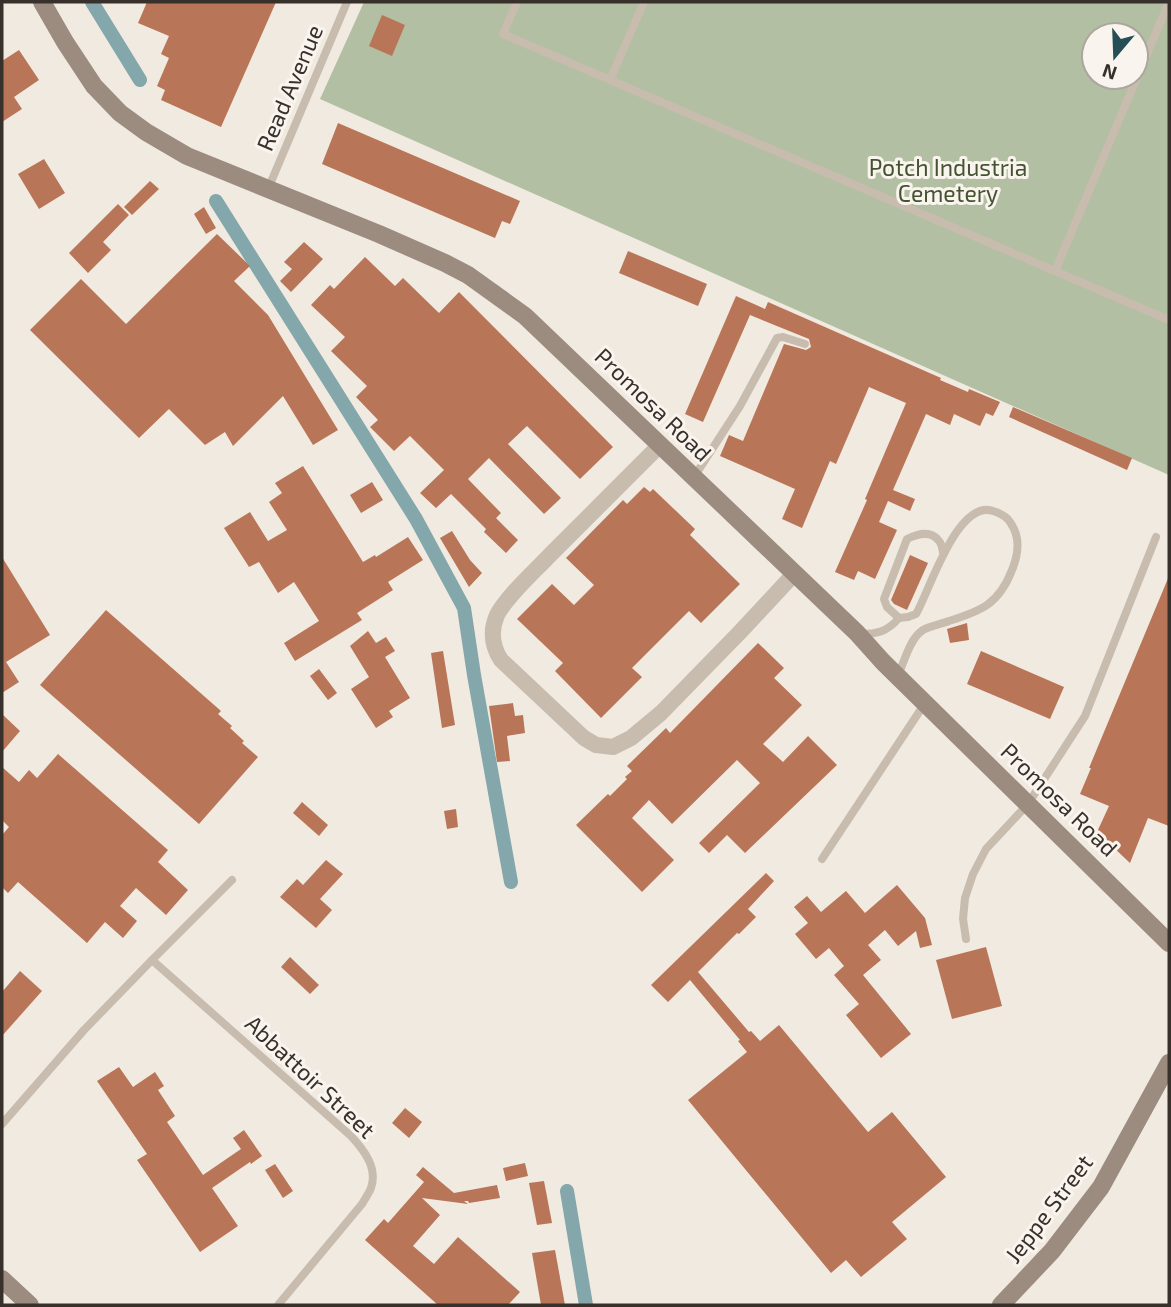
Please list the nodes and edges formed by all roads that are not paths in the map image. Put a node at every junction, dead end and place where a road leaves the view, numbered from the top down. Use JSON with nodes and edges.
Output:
{"nodes":[{"id":1,"x":42,"y":2,"type":"edge"},
{"id":2,"x":347,"y":2,"type":"edge"},
{"id":3,"x":517,"y":2,"type":"edge"},
{"id":4,"x":644,"y":2,"type":"edge"},
{"id":5,"x":1167,"y":3,"type":"edge"},
{"id":6,"x":610,"y":80,"type":"junction"},
{"id":7,"x":268,"y":189,"type":"junction"},
{"id":8,"x":1055,"y":271,"type":"junction"},
{"id":9,"x":1169,"y":320,"type":"edge"},
{"id":10,"x":805,"y":344,"type":"dead end"},
{"id":11,"x":660,"y":445,"type":"junction"},
{"id":12,"x":694,"y":477,"type":"junction"},
{"id":13,"x":1156,"y":537,"type":"dead end"},
{"id":14,"x":943,"y":552,"type":"junction"},
{"id":15,"x":794,"y":574,"type":"junction"},
{"id":16,"x":899,"y":618,"type":"junction"},
{"id":17,"x":857,"y":634,"type":"junction"},
{"id":18,"x":898,"y":676,"type":"junction"},
{"id":19,"x":925,"y":703,"type":"junction"},
{"id":20,"x":1028,"y":804,"type":"junction"},
{"id":21,"x":822,"y":859,"type":"dead end"},
{"id":22,"x":232,"y":880,"type":"dead end"},
{"id":23,"x":966,"y":939,"type":"dead end"},
{"id":24,"x":1169,"y":943,"type":"edge"},
{"id":25,"x":152,"y":960,"type":"junction"},
{"id":26,"x":1169,"y":1063,"type":"edge"},
{"id":27,"x":2,"y":1124,"type":"edge"},
{"id":28,"x":2,"y":1279,"type":"edge"},
{"id":29,"x":30,"y":1305,"type":"edge"},
{"id":30,"x":278,"y":1305,"type":"edge"},
{"id":31,"x":1001,"y":1305,"type":"edge"}],
"edges":[{"from":1,"to":7,"type":"street","name":"Promosa Road"},
{"from":2,"to":7,"type":"lane","name":"Read Avenue"},
{"from":3,"to":6,"type":"lane"},
{"from":4,"to":6,"type":"lane"},
{"from":5,"to":8,"type":"lane"},
{"from":6,"to":8,"type":"lane"},
{"from":7,"to":11,"type":"street","name":"Promosa Road"},
{"from":8,"to":9,"type":"lane"},
{"from":10,"to":12,"type":"lane"},
{"from":11,"to":12,"type":"street","name":"Promosa Road"},
{"from":11,"to":15,"type":"street"},
{"from":12,"to":15,"type":"street","name":"Promosa Road"},
{"from":13,"to":20,"type":"lane"},
{"from":14,"to":16,"type":"lane"},
{"from":14,"to":16,"type":"lane"},
{"from":14,"to":18,"type":"lane"},
{"from":15,"to":17,"type":"street","name":"Promosa Road"},
{"from":16,"to":17,"type":"lane"},
{"from":17,"to":18,"type":"street","name":"Promosa Road"},
{"from":18,"to":19,"type":"street","name":"Promosa Road"},
{"from":19,"to":20,"type":"street","name":"Promosa Road"},
{"from":19,"to":21,"type":"lane"},
{"from":20,"to":23,"type":"lane"},
{"from":20,"to":24,"type":"street","name":"Promosa Road"},
{"from":22,"to":25,"type":"lane"},
{"from":25,"to":27,"type":"lane"},
{"from":25,"to":30,"type":"lane","name":"Abbattoir Street"},
{"from":26,"to":31,"type":"street","name":"Jeppe Street"},
{"from":28,"to":29,"type":"street"}]}
